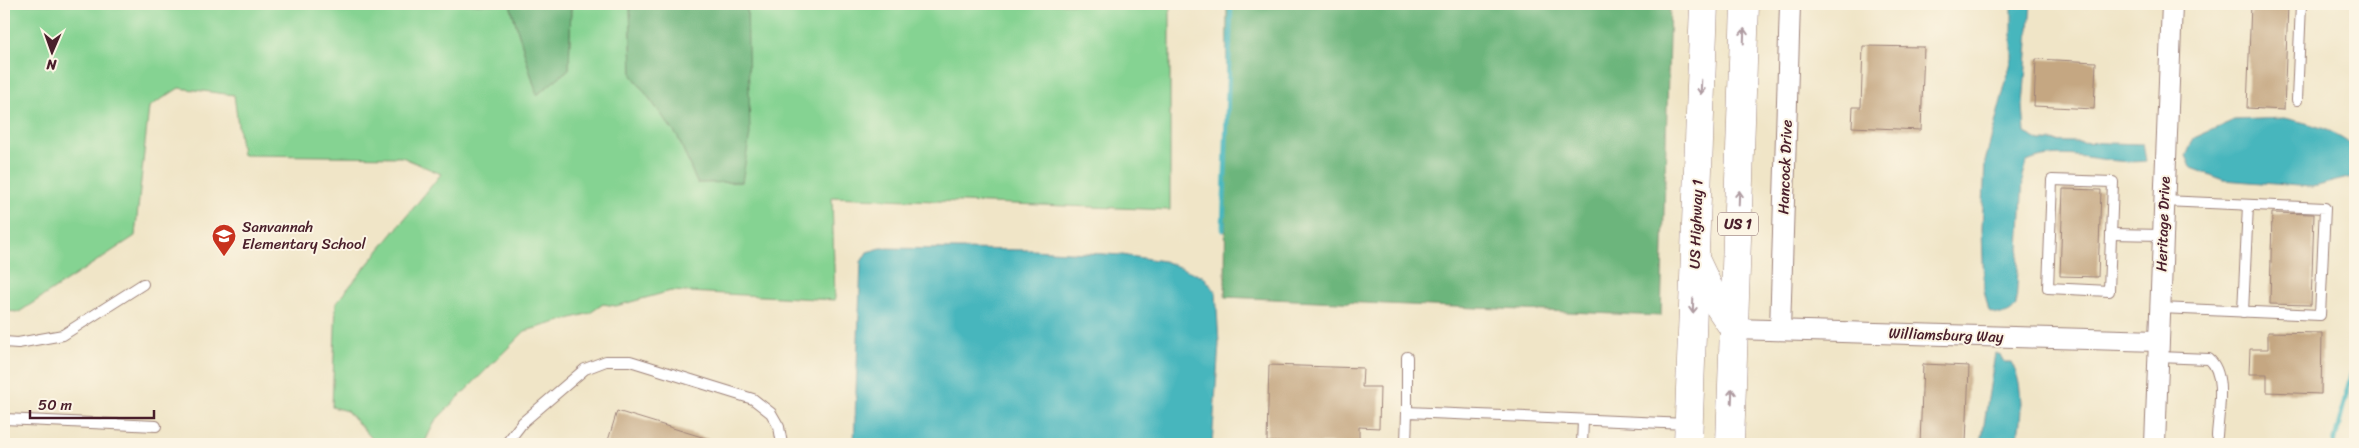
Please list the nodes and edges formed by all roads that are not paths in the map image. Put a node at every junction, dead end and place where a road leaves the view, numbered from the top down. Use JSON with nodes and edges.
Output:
{"nodes":[{"id":1,"x":1704,"y":4,"type":"edge"},
{"id":2,"x":1746,"y":4,"type":"edge"},
{"id":3,"x":1790,"y":4,"type":"edge"},
{"id":4,"x":2172,"y":4,"type":"edge"},
{"id":5,"x":2301,"y":4,"type":"edge"},
{"id":6,"x":2297,"y":100,"type":"dead end"},
{"id":7,"x":2164,"y":201,"type":"junction"},
{"id":8,"x":2248,"y":205,"type":"junction"},
{"id":9,"x":2111,"y":234,"type":"junction"},
{"id":10,"x":2163,"y":235,"type":"junction"},
{"id":11,"x":1694,"y":257,"type":"junction"},
{"id":12,"x":143,"y":284,"type":"dead end"},
{"id":13,"x":2160,"y":308,"type":"junction"},
{"id":14,"x":2244,"y":312,"type":"junction"},
{"id":15,"x":1734,"y":329,"type":"junction"},
{"id":16,"x":1780,"y":330,"type":"junction"},
{"id":17,"x":4,"y":342,"type":"edge"},
{"id":18,"x":2158,"y":349,"type":"junction"},
{"id":19,"x":1407,"y":357,"type":"dead end"},
{"id":20,"x":1407,"y":412,"type":"junction"},
{"id":21,"x":4,"y":419,"type":"edge"},
{"id":22,"x":1583,"y":421,"type":"junction"},
{"id":23,"x":156,"y":426,"type":"dead end"},
{"id":24,"x":1688,"y":434,"type":"edge"},
{"id":25,"x":2217,"y":436,"type":"dead end"},
{"id":26,"x":506,"y":444,"type":"edge"},
{"id":27,"x":782,"y":444,"type":"edge"},
{"id":28,"x":1406,"y":444,"type":"edge"},
{"id":29,"x":1582,"y":444,"type":"edge"},
{"id":30,"x":1730,"y":444,"type":"edge"},
{"id":31,"x":2155,"y":444,"type":"edge"}],
"edges":[{"from":1,"to":11,"type":"main road","name":"US Highway 1","number":"US 1","one_way":true},
{"from":15,"to":2,"type":"main road","number":"US 1","one_way":true},
{"from":3,"to":16,"type":"street","name":"Hancock Drive"},
{"from":4,"to":7,"type":"street","name":"Heritage Drive"},
{"from":5,"to":6,"type":"lane"},
{"from":7,"to":8,"type":"lane"},
{"from":7,"to":10,"type":"street","name":"Heritage Drive"},
{"from":8,"to":14,"type":"lane"},
{"from":8,"to":14,"type":"lane"},
{"from":9,"to":9,"type":"lane"},
{"from":9,"to":10,"type":"lane"},
{"from":10,"to":13,"type":"street","name":"Heritage Drive"},
{"from":11,"to":15,"type":"main road"},
{"from":11,"to":24,"type":"main road","name":"US Highway 1","number":"US 1","one_way":true},
{"from":12,"to":17,"type":"lane"},
{"from":13,"to":14,"type":"lane"},
{"from":13,"to":18,"type":"street","name":"Heritage Drive"},
{"from":15,"to":16,"type":"street","name":"Williamsburg Way"},
{"from":30,"to":15,"type":"main road","number":"US 1","one_way":true},
{"from":16,"to":18,"type":"street","name":"Williamsburg Way"},
{"from":18,"to":25,"type":"lane"},
{"from":18,"to":31,"type":"street","name":"Heritage Drive"},
{"from":19,"to":20,"type":"lane"},
{"from":20,"to":22,"type":"lane"},
{"from":20,"to":28,"type":"lane"},
{"from":21,"to":23,"type":"lane"},
{"from":22,"to":24,"type":"lane"},
{"from":22,"to":29,"type":"lane"},
{"from":26,"to":27,"type":"lane"}]}
